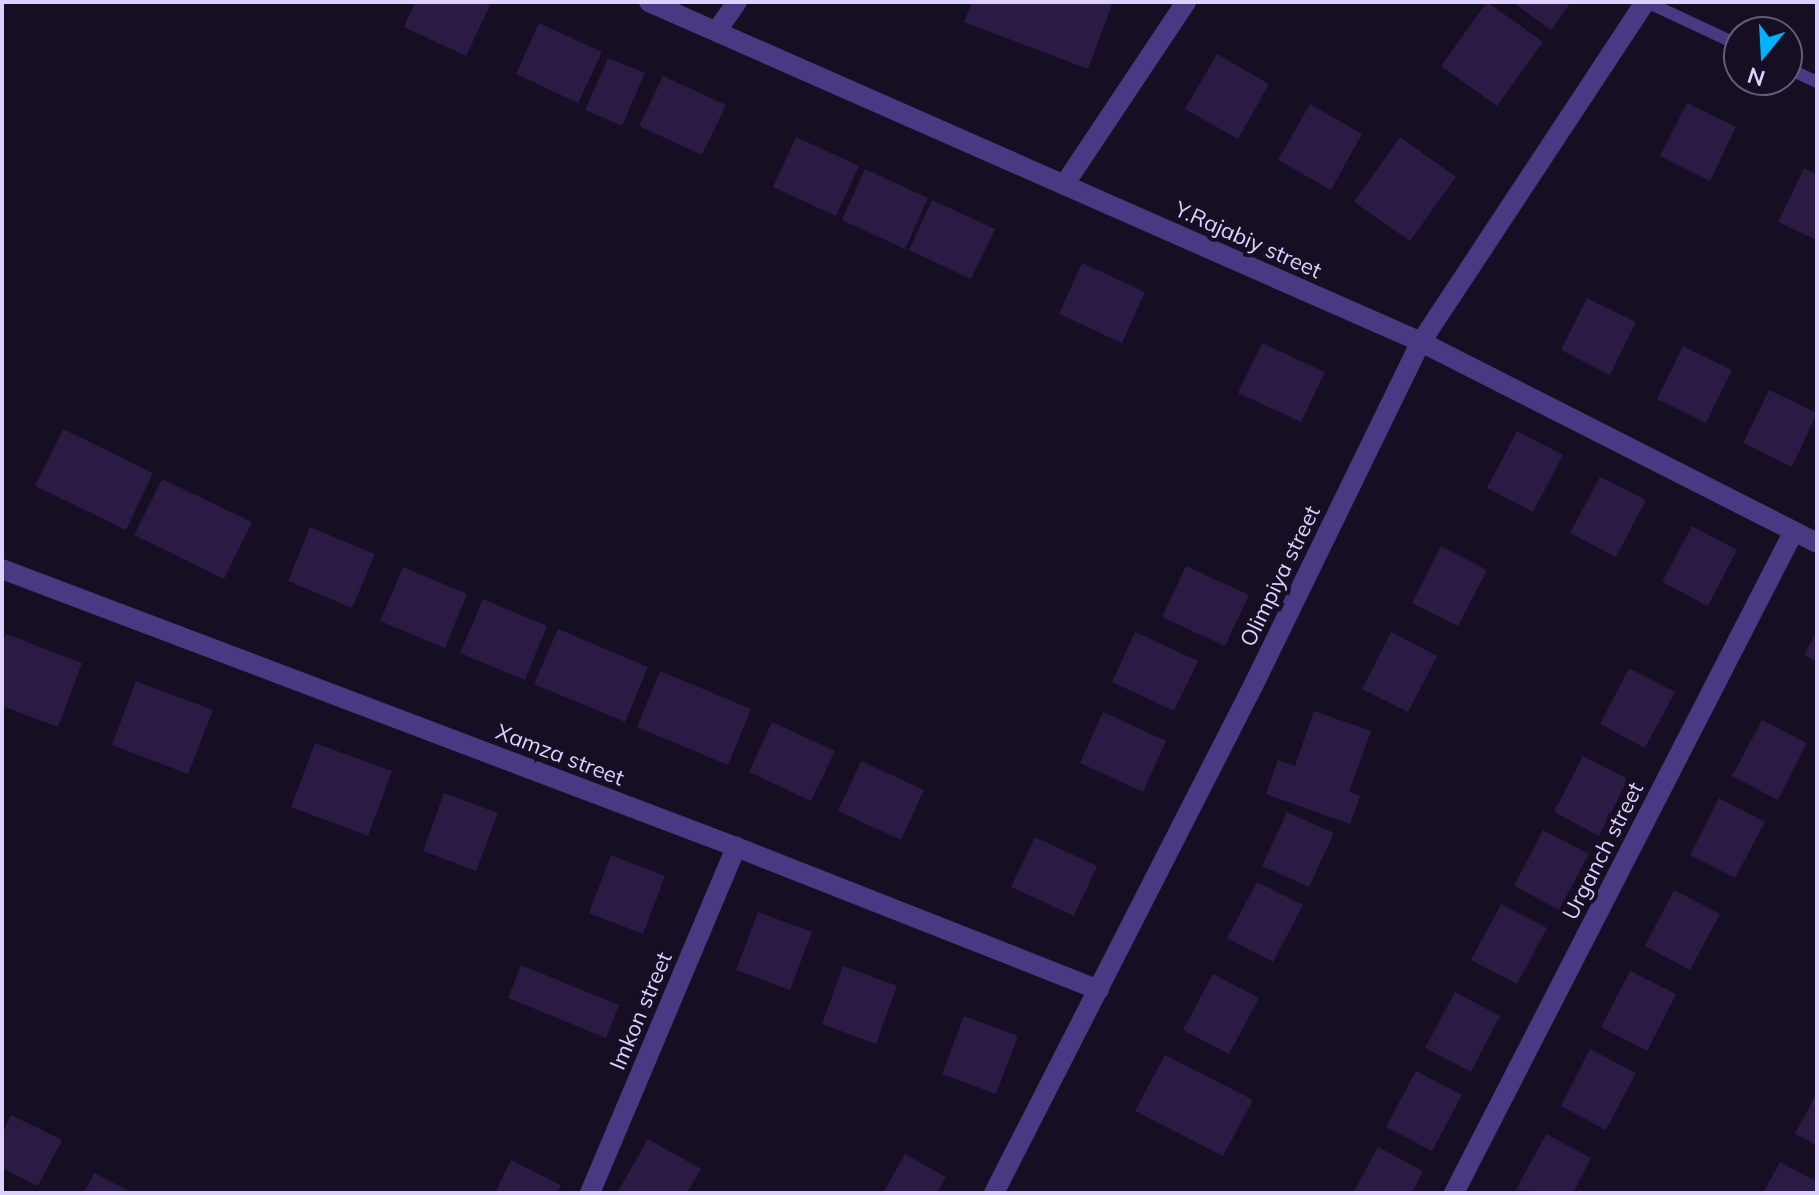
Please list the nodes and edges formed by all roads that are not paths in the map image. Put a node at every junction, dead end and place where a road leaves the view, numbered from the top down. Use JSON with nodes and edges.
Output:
{"nodes":[{"id":1,"x":649,"y":2,"type":"edge"},
{"id":2,"x":737,"y":2,"type":"edge"},
{"id":3,"x":1186,"y":2,"type":"edge"},
{"id":4,"x":1646,"y":2,"type":"edge"},
{"id":5,"x":718,"y":29,"type":"junction"},
{"id":6,"x":1723,"y":38,"type":"edge"},
{"id":7,"x":1064,"y":185,"type":"junction"},
{"id":8,"x":1421,"y":342,"type":"junction"},
{"id":9,"x":1794,"y":531,"type":"junction"},
{"id":10,"x":1817,"y":543,"type":"edge"},
{"id":11,"x":2,"y":569,"type":"edge"},
{"id":12,"x":736,"y":847,"type":"junction"},
{"id":13,"x":1099,"y":990,"type":"junction"},
{"id":14,"x":590,"y":1193,"type":"edge"},
{"id":15,"x":994,"y":1193,"type":"edge"},
{"id":16,"x":1454,"y":1193,"type":"edge"}],
"edges":[{"from":1,"to":5,"type":"street","name":"Y.Rajabiy street"},
{"from":2,"to":5,"type":"street"},
{"from":3,"to":7,"type":"street"},
{"from":4,"to":6,"type":"lane"},
{"from":4,"to":8,"type":"street","name":"Olimpiya street"},
{"from":5,"to":7,"type":"street","name":"Y.Rajabiy street"},
{"from":7,"to":8,"type":"street","name":"Y.Rajabiy street"},
{"from":8,"to":9,"type":"street","name":"Y.Rajabiy street"},
{"from":8,"to":13,"type":"street","name":"Olimpiya street"},
{"from":9,"to":10,"type":"street","name":"Y.Rajabiy street"},
{"from":9,"to":16,"type":"street","name":"Urganch street"},
{"from":11,"to":12,"type":"street","name":"Xamza street"},
{"from":12,"to":13,"type":"street","name":"Xamza street"},
{"from":12,"to":14,"type":"street","name":"Imkon street"},
{"from":13,"to":15,"type":"street","name":"Olimpiya street"}]}
